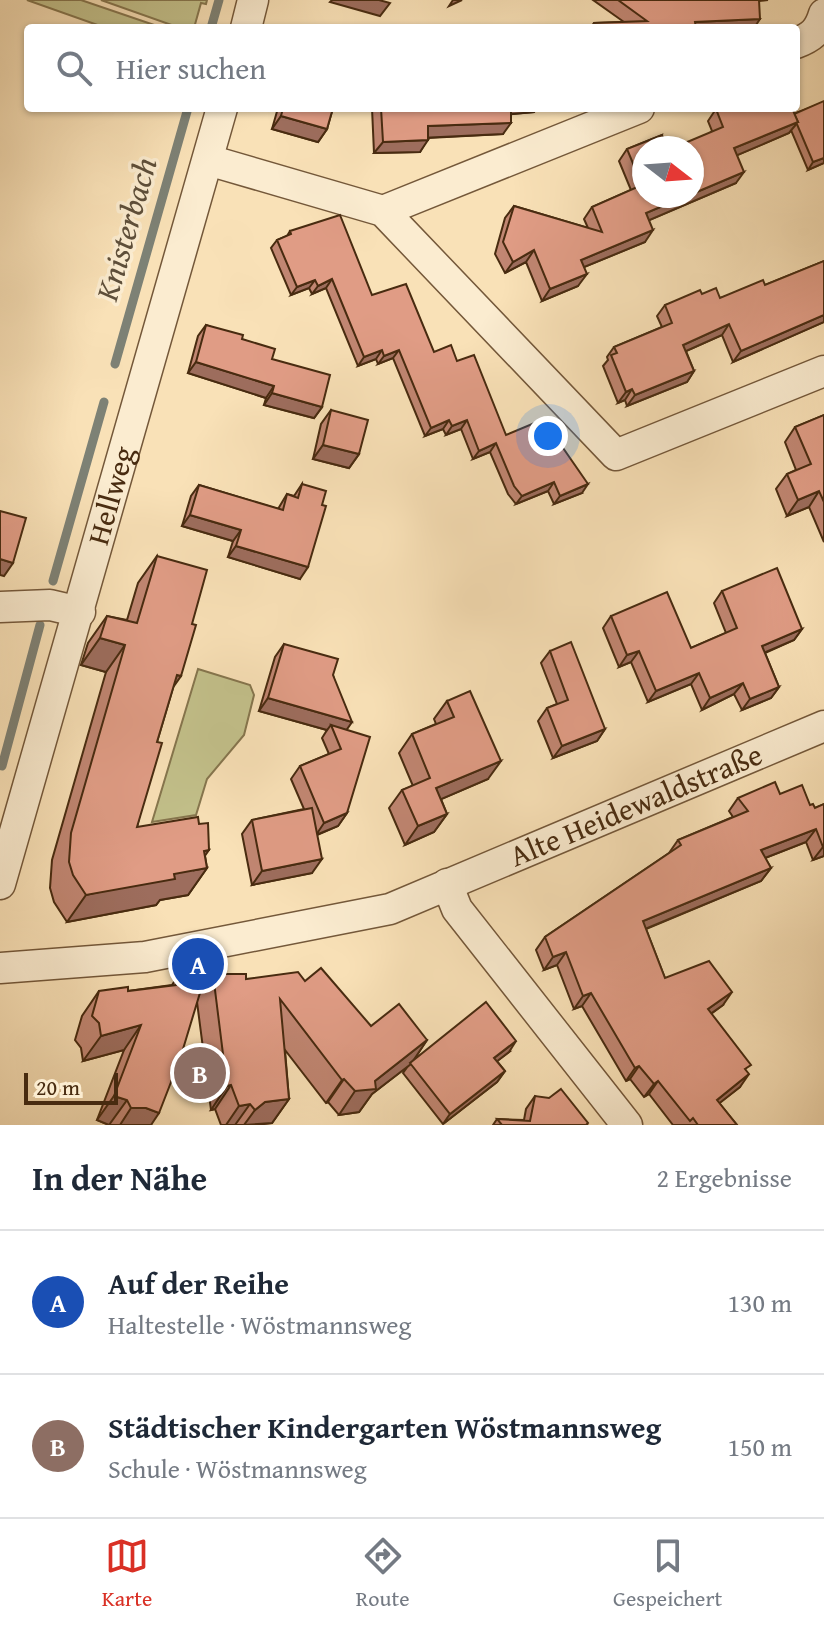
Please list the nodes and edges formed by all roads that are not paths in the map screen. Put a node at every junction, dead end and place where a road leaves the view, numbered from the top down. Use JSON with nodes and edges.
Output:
{"nodes":[{"id":1,"x":253,"y":0,"type":"edge"},
{"id":2,"x":824,"y":14,"type":"edge"},
{"id":3,"x":247,"y":24,"type":"edge"},
{"id":4,"x":800,"y":42,"type":"edge"},
{"id":5,"x":221,"y":112,"type":"edge"},
{"id":6,"x":629,"y":112,"type":"edge"},
{"id":7,"x":208,"y":160,"type":"junction"},
{"id":8,"x":383,"y":211,"type":"junction"},
{"id":9,"x":824,"y":371,"type":"edge"},
{"id":10,"x":0,"y":607,"type":"edge"},
{"id":11,"x":80,"y":612,"type":"junction"},
{"id":12,"x":824,"y":726,"type":"edge"},
{"id":13,"x":0,"y":884,"type":"edge"},
{"id":14,"x":447,"y":884,"type":"junction"},
{"id":15,"x":0,"y":968,"type":"edge"},
{"id":16,"x":627,"y":1125,"type":"edge"}],
"edges":[{"from":1,"to":3,"type":"street"},
{"from":2,"to":4,"type":"street"},
{"from":5,"to":7,"type":"street","name":"Hellweg"},
{"from":6,"to":8,"type":"street"},
{"from":7,"to":8,"type":"street"},
{"from":7,"to":11,"type":"street","name":"Hellweg"},
{"from":8,"to":9,"type":"street"},
{"from":10,"to":11,"type":"street"},
{"from":11,"to":13,"type":"street","name":"Hellweg"},
{"from":12,"to":14,"type":"street","name":"Alte Heidewaldstraße"},
{"from":14,"to":15,"type":"street","name":"Alte Heidewaldstraße"},
{"from":14,"to":16,"type":"street"}]}
